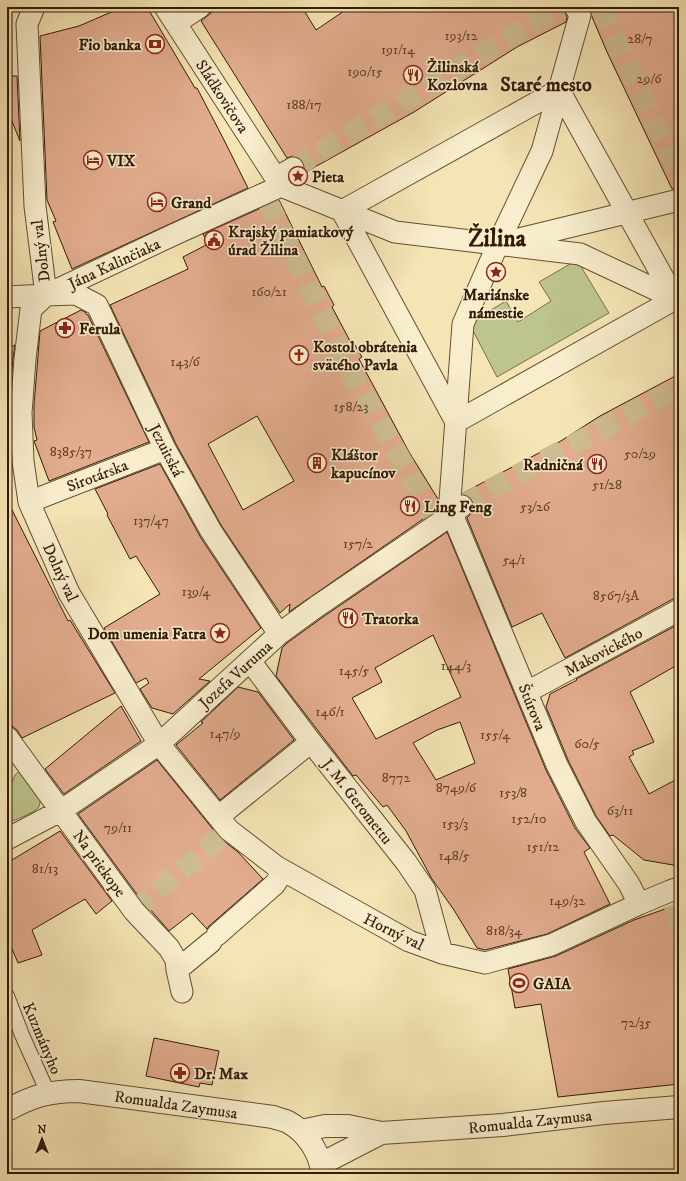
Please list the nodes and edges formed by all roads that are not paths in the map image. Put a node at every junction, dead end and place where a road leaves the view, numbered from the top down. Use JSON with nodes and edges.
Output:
{"nodes":[{"id":1,"x":34,"y":7,"type":"edge"},
{"id":2,"x":200,"y":7,"type":"edge"},
{"id":3,"x":578,"y":11,"type":"edge"},
{"id":4,"x":170,"y":15,"type":"edge"},
{"id":5,"x":559,"y":90,"type":"junction"},
{"id":6,"x":276,"y":185,"type":"junction"},
{"id":7,"x":678,"y":200,"type":"edge"},
{"id":8,"x":342,"y":211,"type":"junction"},
{"id":9,"x":627,"y":213,"type":"junction"},
{"id":10,"x":498,"y":244,"type":"junction"},
{"id":11,"x":46,"y":295,"type":"junction"},
{"id":12,"x":7,"y":297,"type":"edge"},
{"id":13,"x":677,"y":300,"type":"edge"},
{"id":14,"x":456,"y":422,"type":"junction"},
{"id":15,"x":165,"y":449,"type":"junction"},
{"id":16,"x":30,"y":502,"type":"junction"},
{"id":17,"x":447,"y":511,"type":"junction"},
{"id":18,"x":679,"y":610,"type":"edge"},
{"id":19,"x":279,"y":634,"type":"junction"},
{"id":20,"x":250,"y":661,"type":"junction"},
{"id":21,"x":527,"y":692,"type":"junction"},
{"id":22,"x":7,"y":737,"type":"edge"},
{"id":23,"x":311,"y":742,"type":"junction"},
{"id":24,"x":159,"y":744,"type":"junction"},
{"id":25,"x":62,"y":810,"type":"junction"},
{"id":26,"x":218,"y":816,"type":"junction"},
{"id":27,"x":7,"y":839,"type":"edge"},
{"id":28,"x":284,"y":871,"type":"junction"},
{"id":29,"x":674,"y":895,"type":"edge"},
{"id":30,"x":639,"y":904,"type":"junction"},
{"id":31,"x":442,"y":953,"type":"junction"},
{"id":32,"x":177,"y":970,"type":"junction"},
{"id":33,"x":182,"y":992,"type":"dead end"},
{"id":34,"x":7,"y":996,"type":"edge"},
{"id":35,"x":48,"y":1093,"type":"junction"},
{"id":36,"x":679,"y":1107,"type":"edge"},
{"id":37,"x":7,"y":1110,"type":"edge"},
{"id":38,"x":301,"y":1131,"type":"junction"},
{"id":39,"x":381,"y":1133,"type":"junction"},
{"id":40,"x":322,"y":1169,"type":"edge"}],
"edges":[{"from":1,"to":11,"type":"street","name":"Dolný val"},
{"from":2,"to":4,"type":"street"},
{"from":3,"to":5,"type":"street"},
{"from":4,"to":6,"type":"street","name":"Sládkovičova"},
{"from":5,"to":8,"type":"street"},
{"from":5,"to":9,"type":"street"},
{"from":5,"to":10,"type":"street"},
{"from":6,"to":8,"type":"street"},
{"from":6,"to":11,"type":"street","name":"Jána Kalinčiaka"},
{"from":7,"to":9,"type":"street"},
{"from":8,"to":10,"type":"street"},
{"from":8,"to":14,"type":"street"},
{"from":9,"to":10,"type":"street"},
{"from":9,"to":13,"type":"street"},
{"from":10,"to":13,"type":"street"},
{"from":10,"to":14,"type":"street"},
{"from":11,"to":12,"type":"street","name":"Jána Kalinčiaka"},
{"from":11,"to":15,"type":"street","name":"Jezuitská"},
{"from":11,"to":16,"type":"street","name":"Dolný val"},
{"from":13,"to":14,"type":"street"},
{"from":14,"to":17,"type":"street"},
{"from":15,"to":16,"type":"street","name":"Sirotárska"},
{"from":15,"to":19,"type":"street","name":"Jezuitská"},
{"from":16,"to":24,"type":"street","name":"Dolný val"},
{"from":17,"to":19,"type":"street","name":"Jozefa Vuruma"},
{"from":17,"to":21,"type":"street","name":"Štúrova"},
{"from":18,"to":21,"type":"street","name":"Makovického"},
{"from":19,"to":20,"type":"street","name":"Jozefa Vuruma"},
{"from":20,"to":23,"type":"street","name":"J. M. Geromettu"},
{"from":20,"to":24,"type":"street","name":"Jozefa Vuruma"},
{"from":21,"to":30,"type":"street","name":"Štúrova"},
{"from":22,"to":25,"type":"street","name":"Na priekope"},
{"from":23,"to":26,"type":"street"},
{"from":23,"to":31,"type":"street","name":"J. M. Geromettu"},
{"from":24,"to":25,"type":"street","name":"Jozefa Vuruma"},
{"from":24,"to":26,"type":"street","name":"Horný val"},
{"from":25,"to":27,"type":"street","name":"Jozefa Vuruma"},
{"from":25,"to":32,"type":"street","name":"Na priekope"},
{"from":26,"to":28,"type":"street","name":"Horný val"},
{"from":28,"to":31,"type":"street","name":"Horný val"},
{"from":28,"to":32,"type":"street"},
{"from":29,"to":30,"type":"street","name":"Horný val"},
{"from":30,"to":31,"type":"street","name":"Horný val"},
{"from":32,"to":33,"type":"street","name":"Na priekope"},
{"from":34,"to":35,"type":"lane","name":"Kuzmányho"},
{"from":35,"to":37,"type":"street","name":"Romualda Zaymusa"},
{"from":35,"to":38,"type":"street","name":"Romualda Zaymusa"},
{"from":36,"to":39,"type":"street","name":"Romualda Zaymusa"},
{"from":38,"to":39,"type":"street","name":"Romualda Zaymusa"},
{"from":38,"to":40,"type":"street","name":"Romualda Zaymusa"},
{"from":39,"to":40,"type":"street","name":"Romualda Zaymusa"}]}
